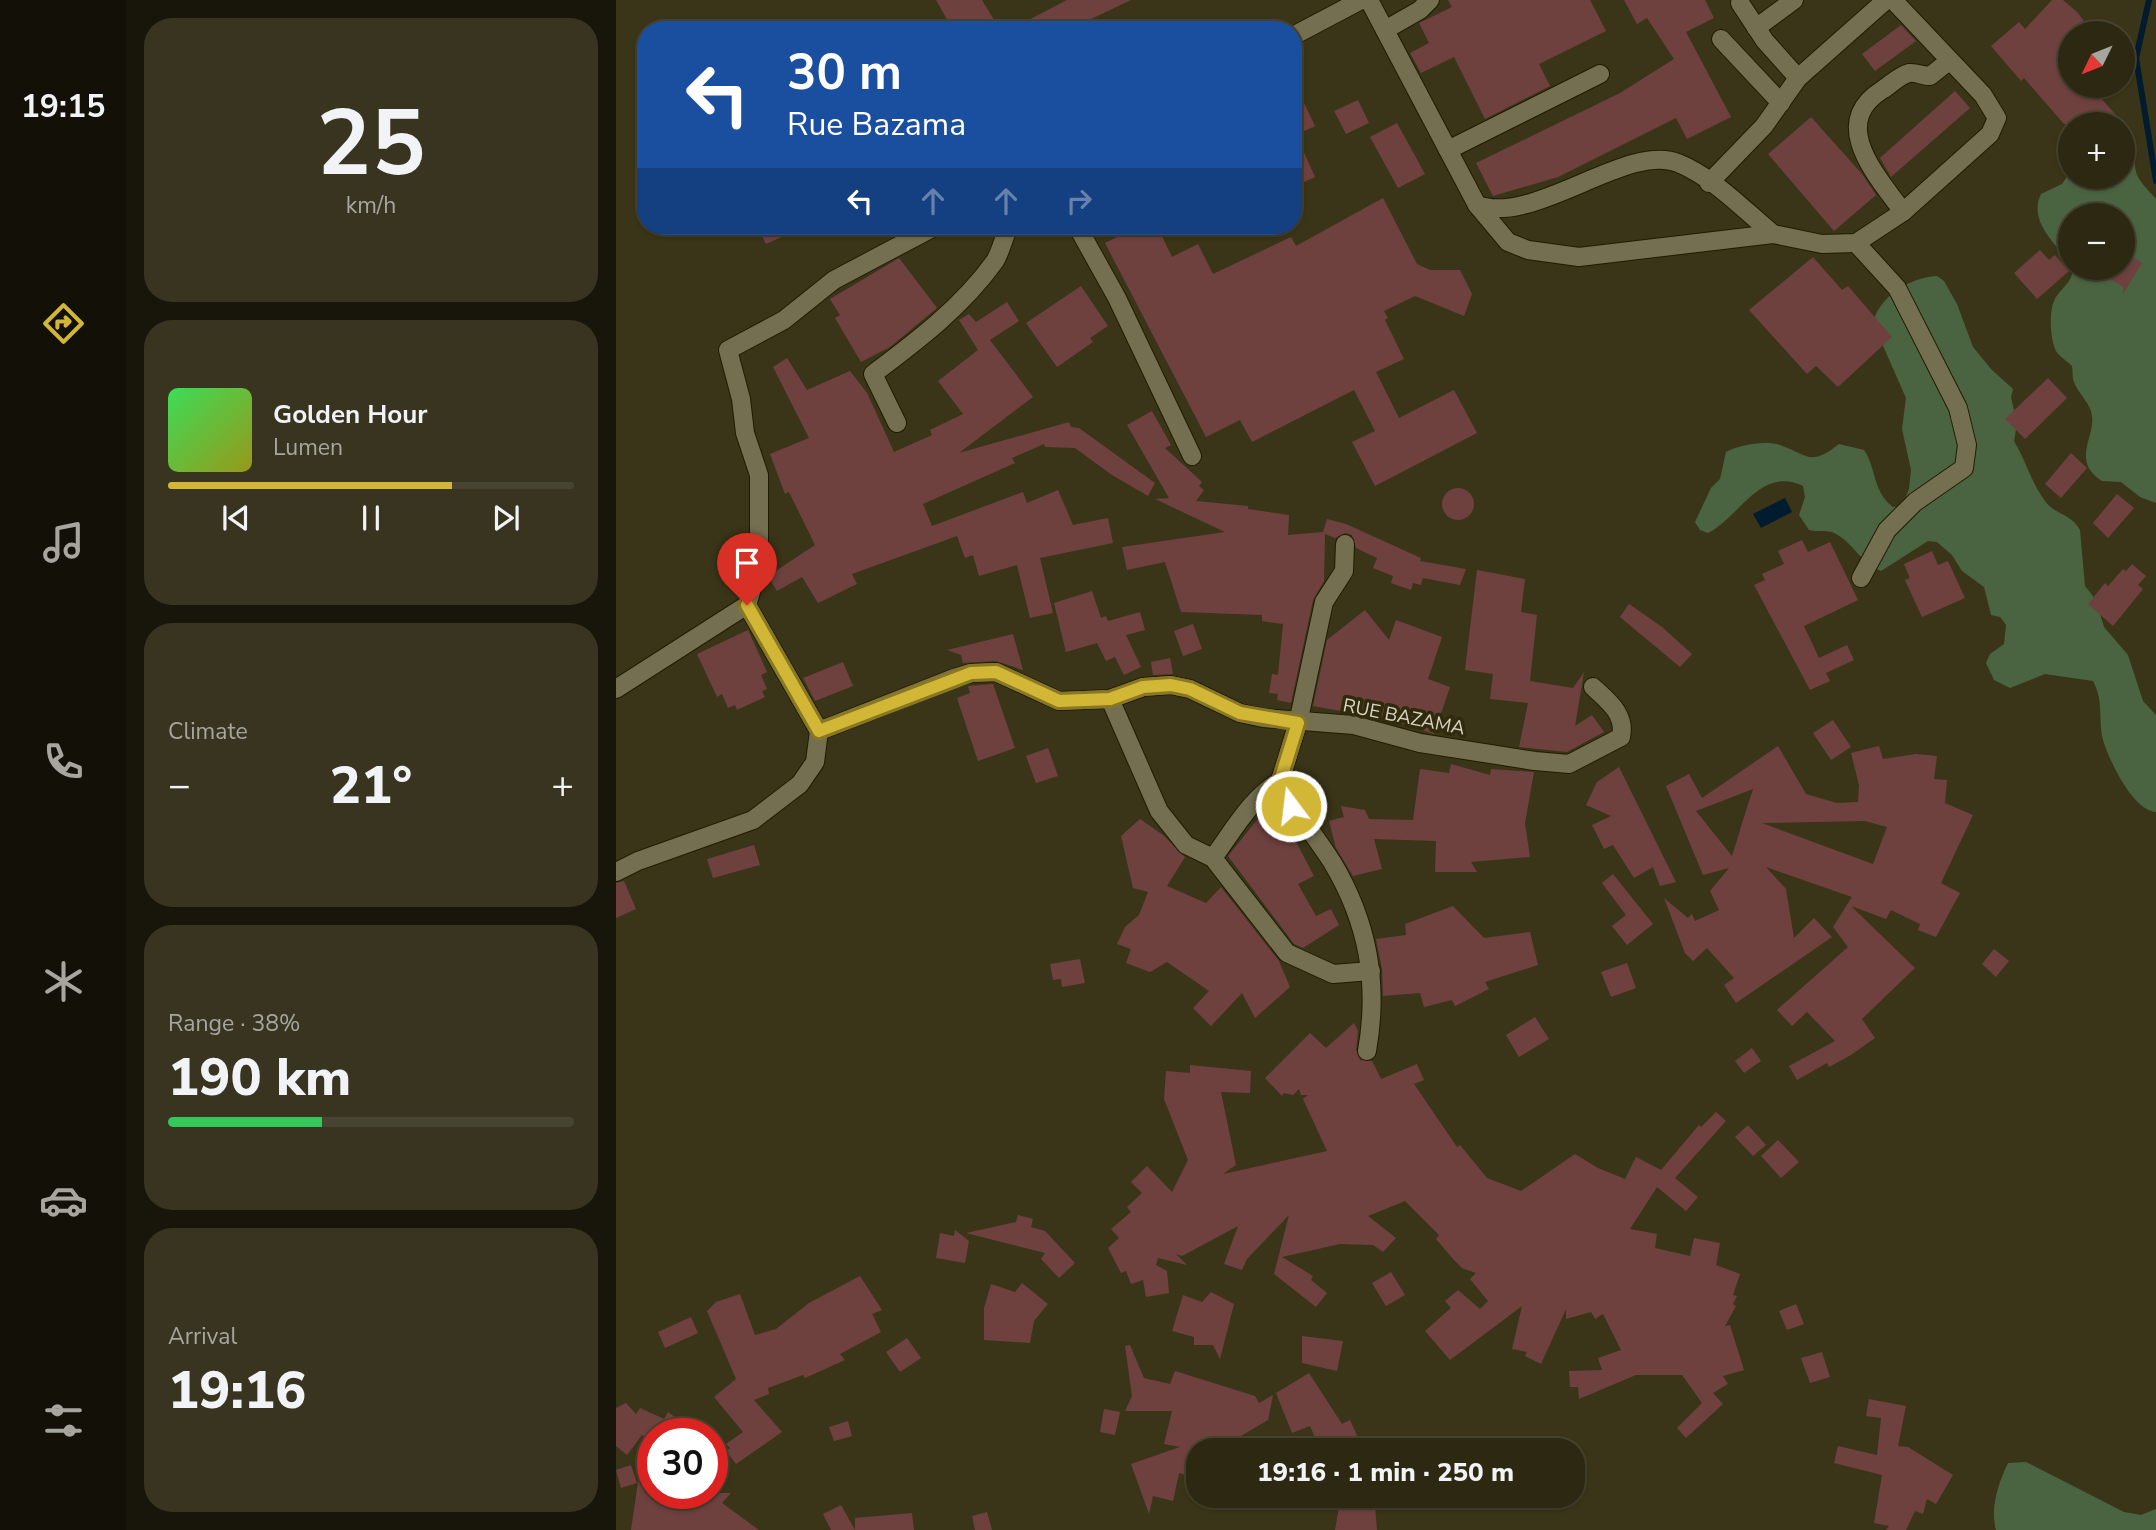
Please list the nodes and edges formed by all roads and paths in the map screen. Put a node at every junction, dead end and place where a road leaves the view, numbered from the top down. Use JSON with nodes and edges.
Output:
{"nodes":[{"id":1,"x":1362,"y":0,"type":"edge"},
{"id":2,"x":1369,"y":0,"type":"edge"},
{"id":3,"x":1430,"y":0,"type":"edge"},
{"id":4,"x":1794,"y":0,"type":"edge"},
{"id":5,"x":1886,"y":0,"type":"edge"},
{"id":6,"x":1893,"y":0,"type":"edge"},
{"id":7,"x":1740,"y":3,"type":"dead end"},
{"id":8,"x":1756,"y":28,"type":"junction"},
{"id":9,"x":1385,"y":30,"type":"junction"},
{"id":10,"x":1302,"y":31,"type":"edge"},
{"id":11,"x":1721,"y":39,"type":"dead end"},
{"id":12,"x":1949,"y":61,"type":"junction"},
{"id":13,"x":1600,"y":74,"type":"dead end"},
{"id":14,"x":1798,"y":78,"type":"junction"},
{"id":15,"x":1781,"y":103,"type":"junction"},
{"id":16,"x":1448,"y":150,"type":"junction"},
{"id":17,"x":1710,"y":183,"type":"junction"},
{"id":18,"x":1477,"y":205,"type":"junction"},
{"id":19,"x":1903,"y":212,"type":"junction"},
{"id":20,"x":1773,"y":234,"type":"junction"},
{"id":21,"x":919,"y":235,"type":"edge"},
{"id":22,"x":1005,"y":235,"type":"edge"},
{"id":23,"x":1082,"y":235,"type":"edge"},
{"id":24,"x":1856,"y":243,"type":"junction"},
{"id":25,"x":897,"y":423,"type":"dead end"},
{"id":26,"x":1192,"y":456,"type":"dead end"},
{"id":27,"x":1345,"y":544,"type":"dead end"},
{"id":28,"x":1861,"y":578,"type":"dead end"},
{"id":29,"x":747,"y":605,"type":"junction"},
{"id":30,"x":1593,"y":687,"type":"dead end"},
{"id":31,"x":616,"y":689,"type":"edge"},
{"id":32,"x":1110,"y":699,"type":"junction"},
{"id":33,"x":1298,"y":723,"type":"junction"},
{"id":34,"x":819,"y":731,"type":"junction"},
{"id":35,"x":1280,"y":781,"type":"junction"},
{"id":36,"x":1213,"y":858,"type":"junction"},
{"id":37,"x":616,"y":872,"type":"edge"},
{"id":38,"x":1371,"y":971,"type":"junction"},
{"id":39,"x":1367,"y":1051,"type":"dead end"}],
"edges":[{"from":1,"to":10,"type":"street"},
{"from":2,"to":9,"type":"street"},
{"from":3,"to":9,"type":"street"},
{"from":4,"to":8,"type":"street"},
{"from":5,"to":14,"type":"street"},
{"from":6,"to":12,"type":"street"},
{"from":7,"to":8,"type":"street"},
{"from":8,"to":14,"type":"street"},
{"from":9,"to":16,"type":"street"},
{"from":11,"to":15,"type":"street"},
{"from":12,"to":19,"type":"street"},
{"from":12,"to":19,"type":"street"},
{"from":13,"to":16,"type":"street"},
{"from":14,"to":15,"type":"street"},
{"from":15,"to":17,"type":"street"},
{"from":16,"to":18,"type":"street"},
{"from":17,"to":18,"type":"street"},
{"from":17,"to":20,"type":"street"},
{"from":18,"to":20,"type":"street"},
{"from":19,"to":24,"type":"street"},
{"from":20,"to":24,"type":"street"},
{"from":21,"to":29,"type":"street"},
{"from":22,"to":25,"type":"street"},
{"from":23,"to":26,"type":"street"},
{"from":24,"to":28,"type":"street"},
{"from":27,"to":33,"type":"street"},
{"from":29,"to":31,"type":"street"},
{"from":29,"to":34,"type":"street"},
{"from":30,"to":33,"type":"street","name":"RUE BAZAMA"},
{"from":32,"to":33,"type":"street","name":"RUE BAZAMA"},
{"from":32,"to":34,"type":"street","name":"RUE BAZAMA"},
{"from":32,"to":36,"type":"street"},
{"from":33,"to":35,"type":"street"},
{"from":34,"to":37,"type":"street"},
{"from":35,"to":36,"type":"street"},
{"from":35,"to":38,"type":"street"},
{"from":36,"to":38,"type":"street"},
{"from":38,"to":39,"type":"street"}]}
